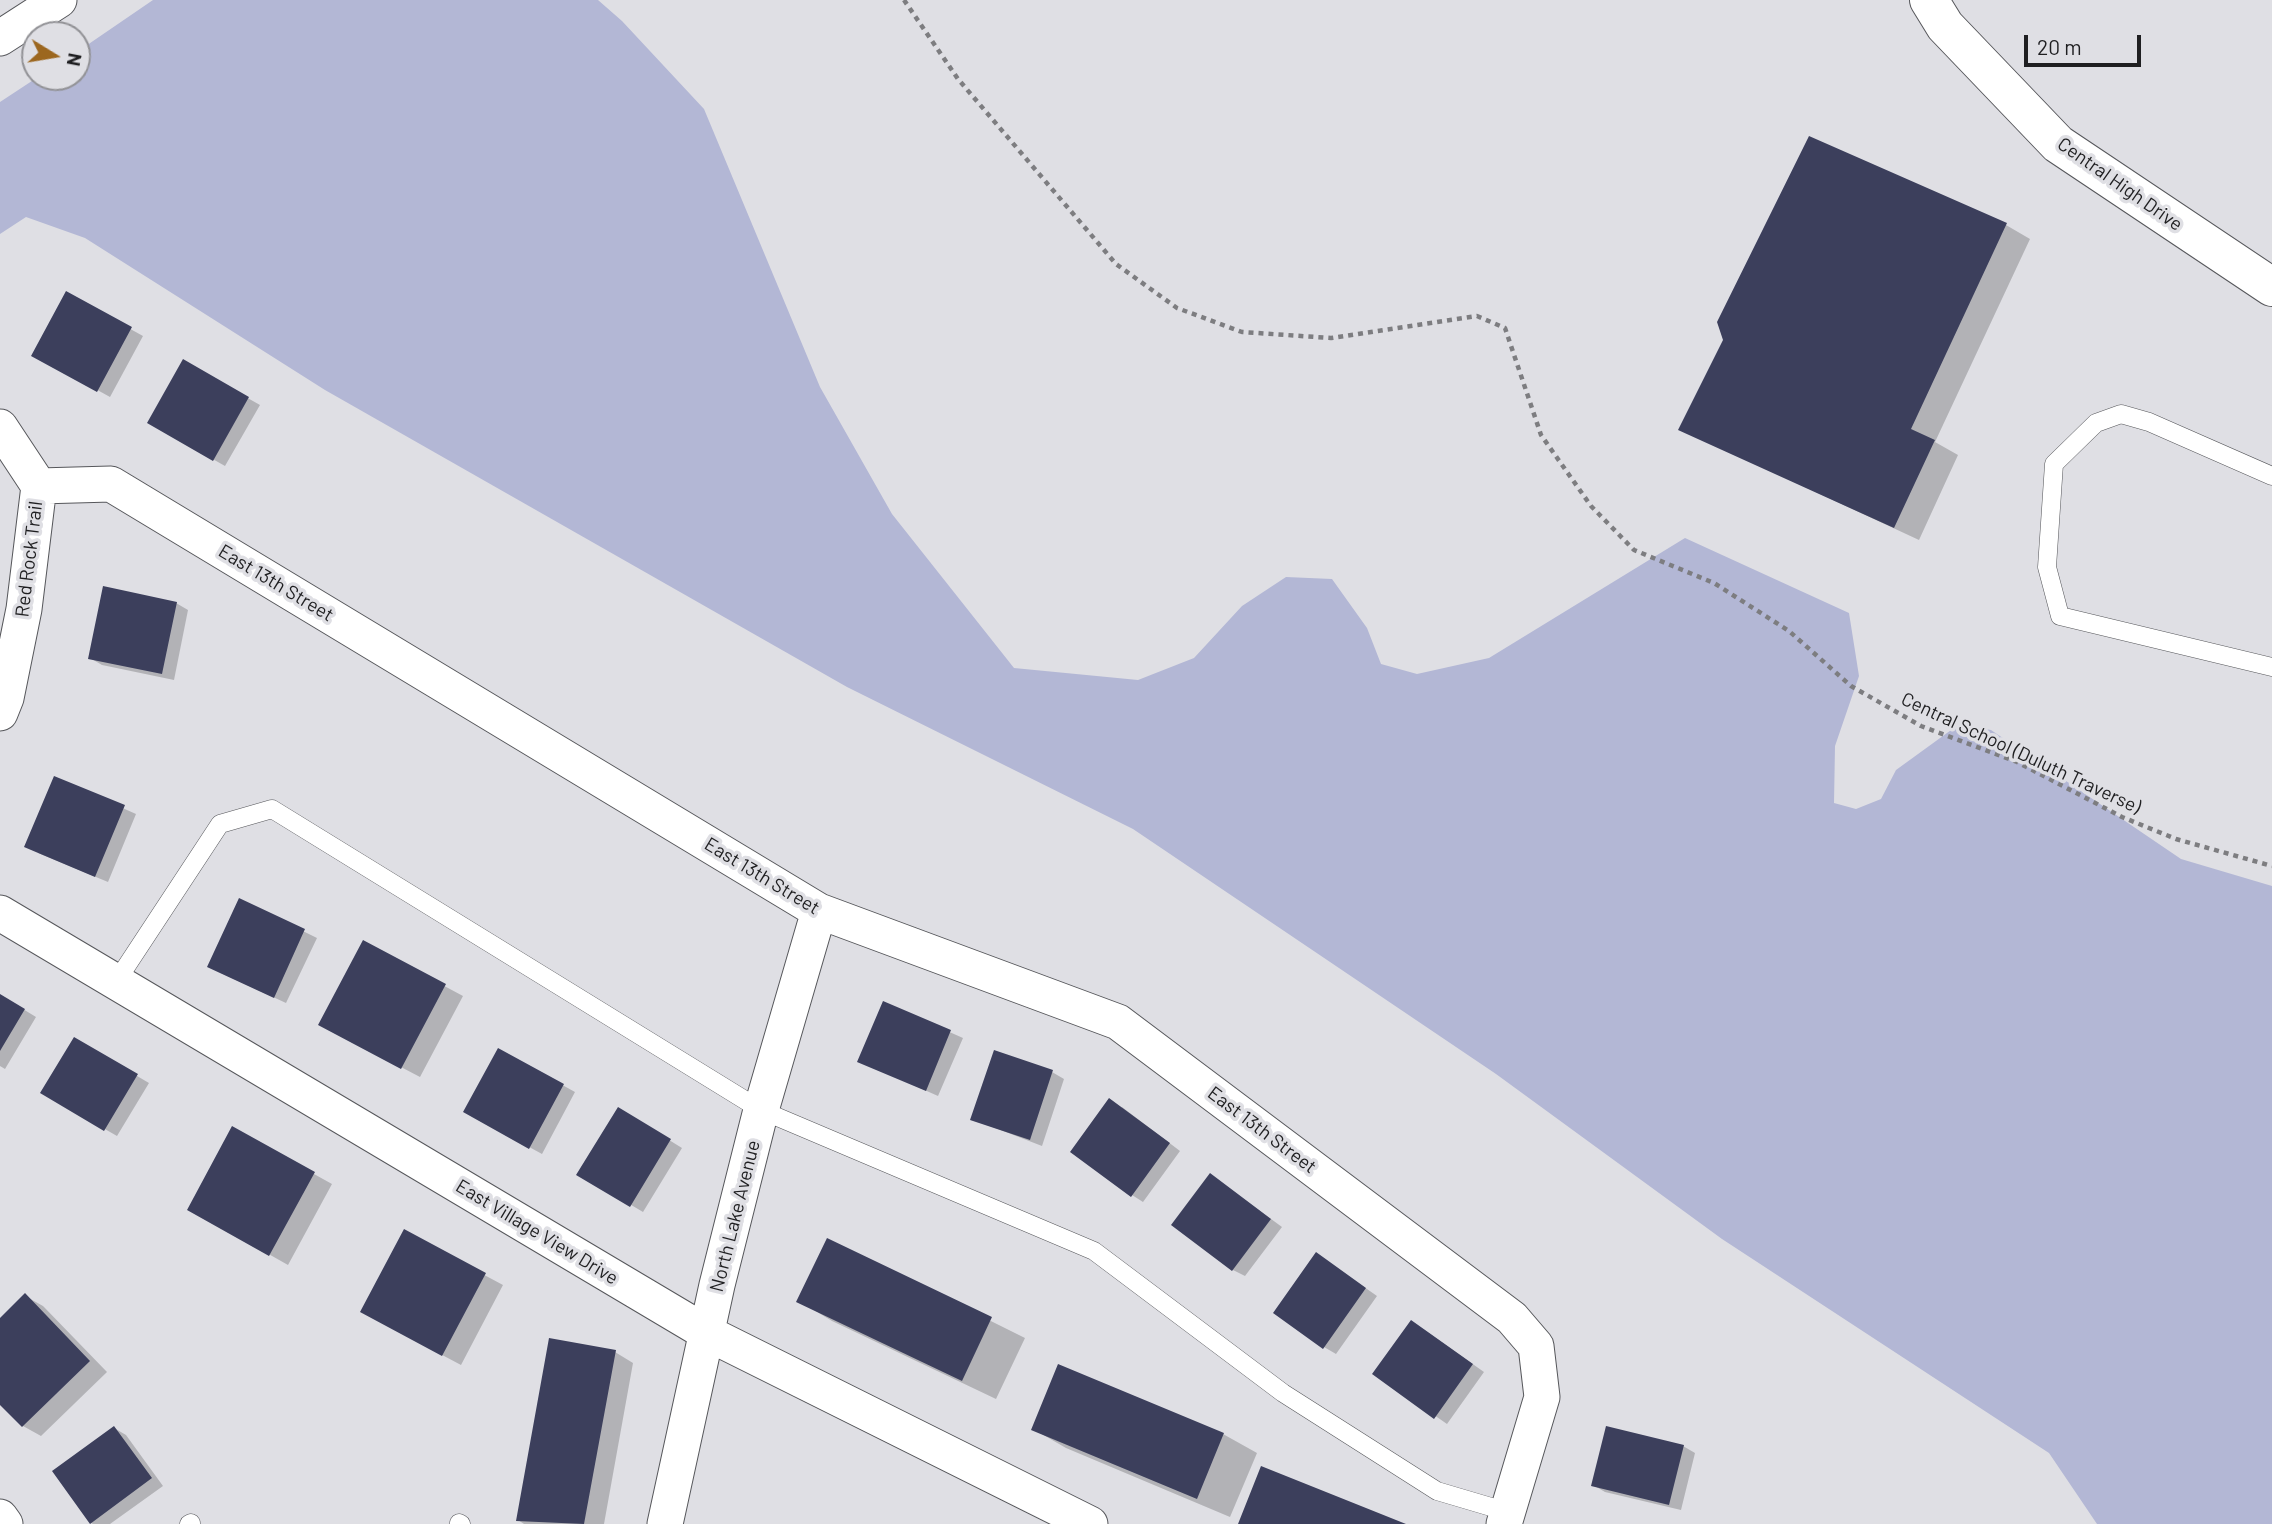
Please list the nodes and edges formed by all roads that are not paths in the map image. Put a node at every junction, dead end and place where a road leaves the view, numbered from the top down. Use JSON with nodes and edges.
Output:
{"nodes":[{"id":1,"x":59,"y":0,"type":"edge"},
{"id":2,"x":1929,"y":0,"type":"edge"},
{"id":3,"x":0,"y":38,"type":"edge"},
{"id":4,"x":2272,"y":287,"type":"edge"},
{"id":5,"x":0,"y":427,"type":"edge"},
{"id":6,"x":2272,"y":476,"type":"edge"},
{"id":7,"x":39,"y":486,"type":"junction"},
{"id":8,"x":2272,"y":667,"type":"edge"},
{"id":9,"x":0,"y":713,"type":"edge"},
{"id":10,"x":819,"y":911,"type":"junction"},
{"id":11,"x":0,"y":913,"type":"edge"},
{"id":12,"x":116,"y":982,"type":"junction"},
{"id":13,"x":761,"y":1110,"type":"junction"},
{"id":14,"x":707,"y":1333,"type":"junction"},
{"id":15,"x":0,"y":1517,"type":"edge"},
{"id":16,"x":1506,"y":1518,"type":"edge"},
{"id":17,"x":5,"y":1524,"type":"edge"},
{"id":18,"x":665,"y":1524,"type":"edge"},
{"id":19,"x":1090,"y":1524,"type":"edge"}],
"edges":[{"from":1,"to":3,"type":"street"},
{"from":2,"to":4,"type":"street","name":"Central High Drive"},
{"from":5,"to":7,"type":"street"},
{"from":6,"to":8,"type":"lane"},
{"from":7,"to":9,"type":"street","name":"Red Rock Trail"},
{"from":7,"to":10,"type":"street","name":"East 13th Street"},
{"from":10,"to":13,"type":"street","name":"North Lake Avenue"},
{"from":10,"to":16,"type":"street","name":"East 13th Street"},
{"from":11,"to":12,"type":"street","name":"East Village View Drive"},
{"from":12,"to":13,"type":"lane"},
{"from":12,"to":14,"type":"street","name":"East Village View Drive"},
{"from":13,"to":14,"type":"street","name":"North Lake Avenue"},
{"from":13,"to":16,"type":"lane"},
{"from":14,"to":18,"type":"street","name":"North Lake Avenue"},
{"from":14,"to":19,"type":"street","name":"East Village View Drive"},
{"from":15,"to":17,"type":"street"}]}
